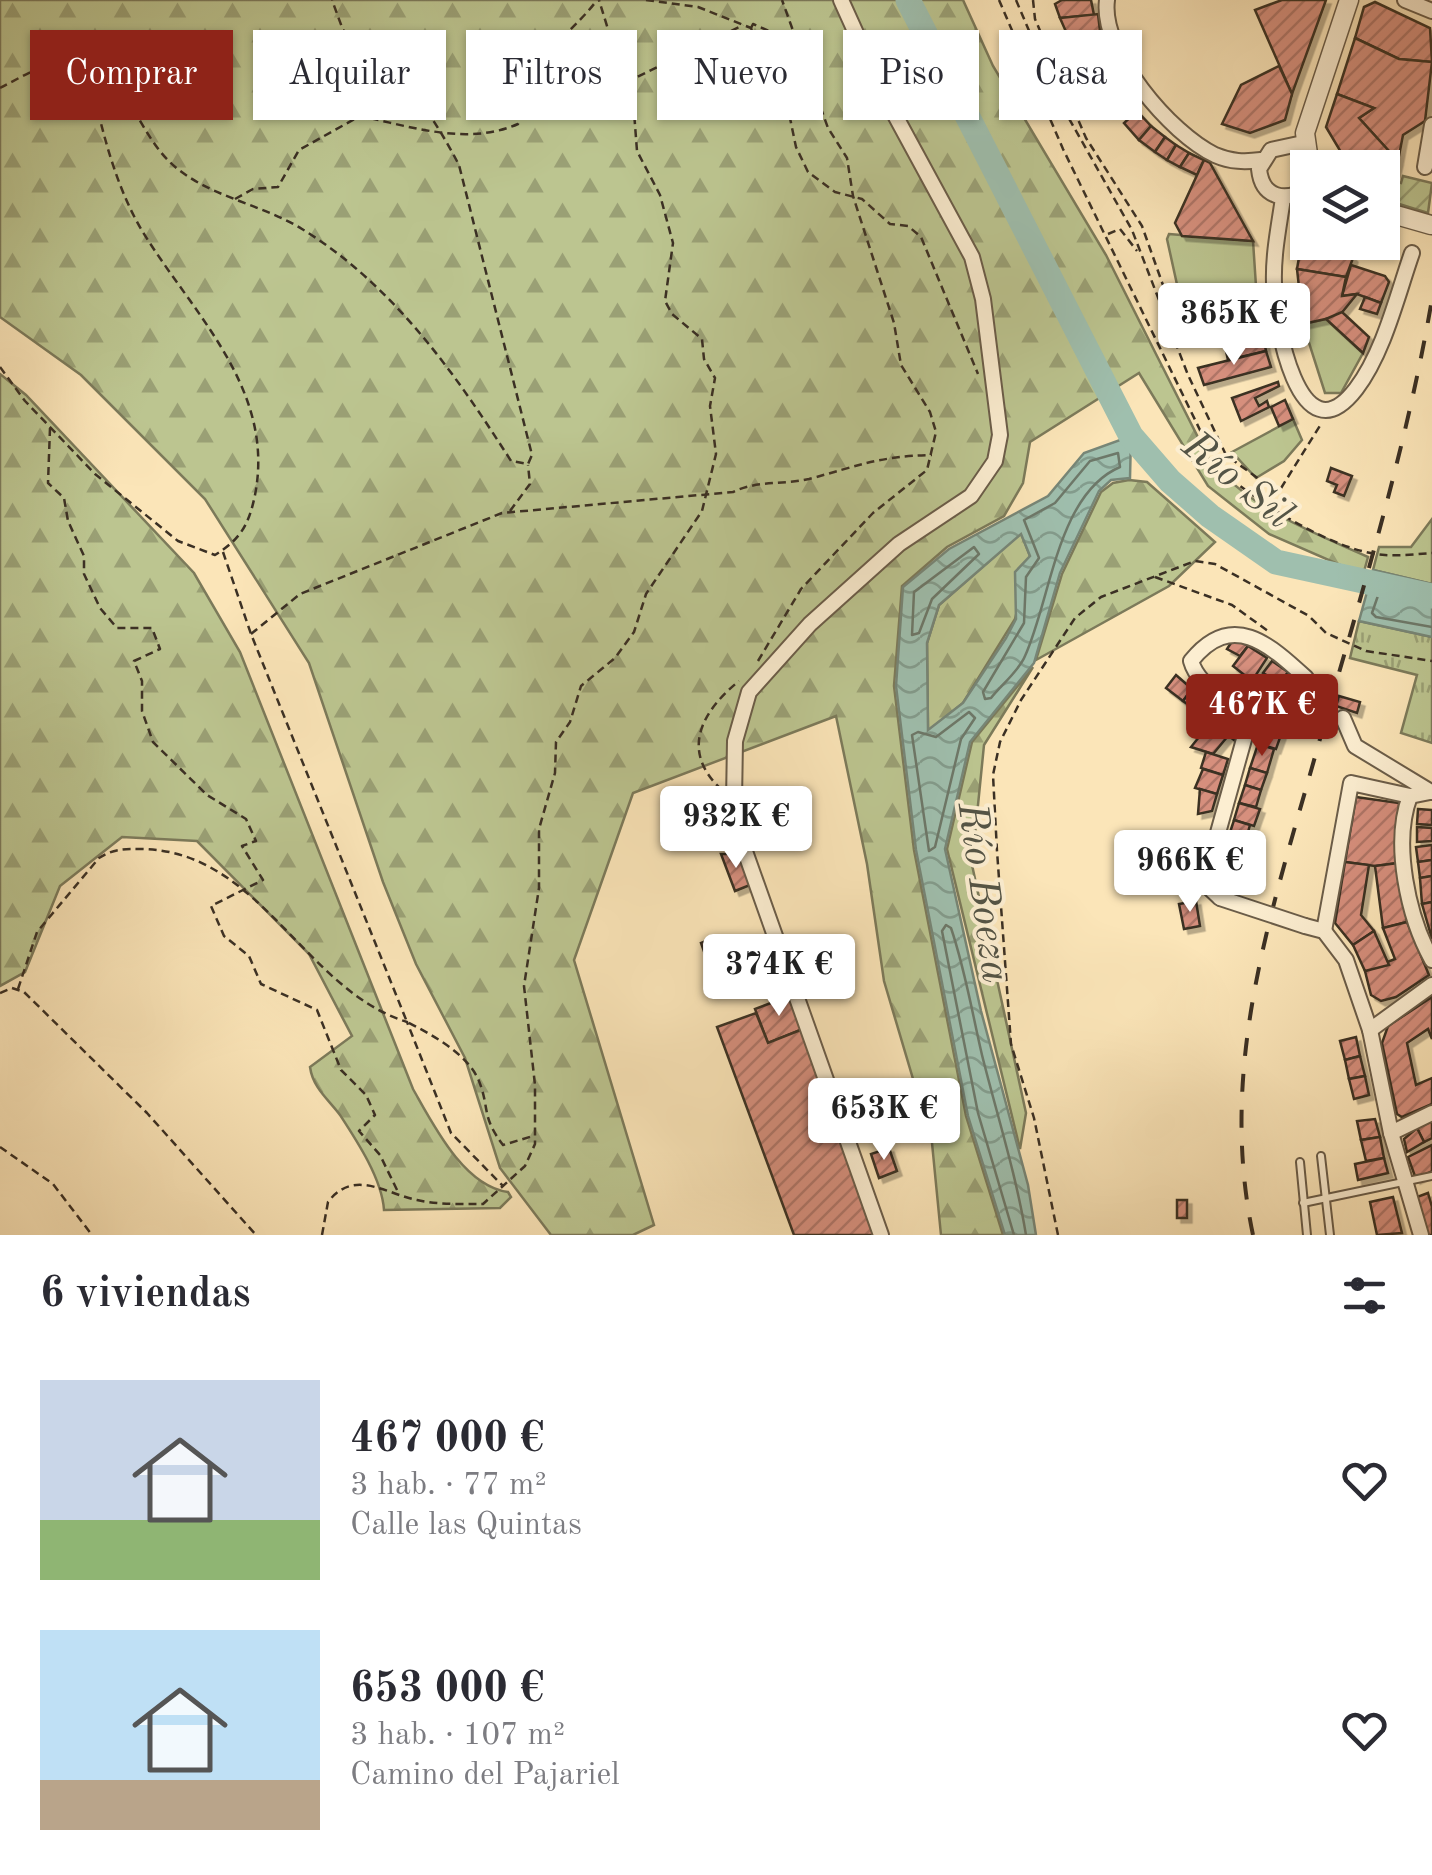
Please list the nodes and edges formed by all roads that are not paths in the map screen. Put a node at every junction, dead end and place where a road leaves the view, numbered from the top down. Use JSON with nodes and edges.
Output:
{"nodes":[{"id":1,"x":841,"y":0,"type":"edge"},
{"id":2,"x":1107,"y":0,"type":"edge"},
{"id":3,"x":1349,"y":0,"type":"edge"},
{"id":4,"x":1405,"y":0,"type":"edge"},
{"id":5,"x":1432,"y":12,"type":"edge"},
{"id":6,"x":1432,"y":125,"type":"edge"},
{"id":7,"x":1304,"y":143,"type":"junction"},
{"id":8,"x":1306,"y":150,"type":"edge"},
{"id":9,"x":1261,"y":160,"type":"junction"},
{"id":10,"x":1425,"y":167,"type":"dead end"},
{"id":11,"x":1290,"y":195,"type":"edge"},
{"id":12,"x":1283,"y":198,"type":"junction"},
{"id":13,"x":1400,"y":216,"type":"edge"},
{"id":14,"x":1432,"y":225,"type":"edge"},
{"id":15,"x":1412,"y":253,"type":"dead end"},
{"id":16,"x":1306,"y":678,"type":"dead end"},
{"id":17,"x":1344,"y":718,"type":"dead end"},
{"id":18,"x":1431,"y":792,"type":"edge"},
{"id":19,"x":1410,"y":796,"type":"junction"},
{"id":20,"x":1324,"y":931,"type":"junction"},
{"id":21,"x":1432,"y":960,"type":"edge"},
{"id":22,"x":1432,"y":985,"type":"edge"},
{"id":23,"x":1370,"y":1030,"type":"junction"},
{"id":24,"x":1432,"y":1114,"type":"edge"},
{"id":25,"x":1391,"y":1133,"type":"junction"},
{"id":26,"x":1321,"y":1156,"type":"dead end"},
{"id":27,"x":1300,"y":1162,"type":"dead end"},
{"id":28,"x":1432,"y":1176,"type":"edge"},
{"id":29,"x":1406,"y":1184,"type":"junction"},
{"id":30,"x":1325,"y":1200,"type":"junction"},
{"id":31,"x":1303,"y":1203,"type":"junction"},
{"id":32,"x":881,"y":1235,"type":"edge"},
{"id":33,"x":1307,"y":1235,"type":"edge"},
{"id":34,"x":1330,"y":1235,"type":"edge"},
{"id":35,"x":1421,"y":1235,"type":"edge"}],
"edges":[{"from":1,"to":32,"type":"street"},
{"from":2,"to":9,"type":"street"},
{"from":3,"to":7,"type":"street"},
{"from":4,"to":5,"type":"street"},
{"from":6,"to":10,"type":"street"},
{"from":7,"to":8,"type":"street"},
{"from":7,"to":9,"type":"street"},
{"from":9,"to":12,"type":"street"},
{"from":11,"to":12,"type":"street"},
{"from":12,"to":15,"type":"street"},
{"from":13,"to":14,"type":"street"},
{"from":16,"to":20,"type":"street","bridge":true},
{"from":17,"to":18,"type":"street"},
{"from":18,"to":19,"type":"street"},
{"from":19,"to":20,"type":"street"},
{"from":19,"to":21,"type":"street"},
{"from":20,"to":23,"type":"street"},
{"from":22,"to":23,"type":"street"},
{"from":23,"to":25,"type":"street"},
{"from":24,"to":25,"type":"street"},
{"from":25,"to":29,"type":"street"},
{"from":26,"to":30,"type":"lane"},
{"from":27,"to":31,"type":"lane"},
{"from":28,"to":29,"type":"lane"},
{"from":29,"to":30,"type":"lane"},
{"from":29,"to":35,"type":"street"},
{"from":30,"to":31,"type":"lane"},
{"from":30,"to":34,"type":"lane"},
{"from":31,"to":33,"type":"lane"}]}
